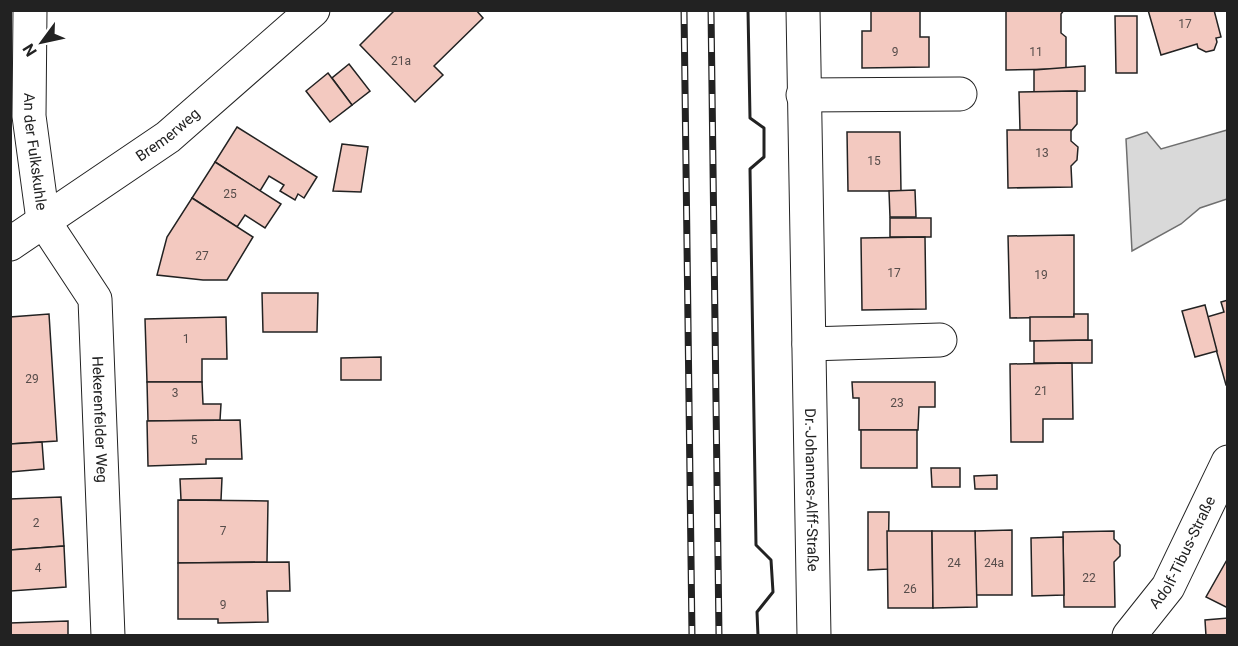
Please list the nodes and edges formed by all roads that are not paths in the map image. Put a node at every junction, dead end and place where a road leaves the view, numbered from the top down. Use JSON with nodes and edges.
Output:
{"nodes":[{"id":1,"x":30,"y":10,"type":"edge"},
{"id":2,"x":313,"y":10,"type":"edge"},
{"id":3,"x":803,"y":10,"type":"edge"},
{"id":4,"x":960,"y":94,"type":"dead end"},
{"id":5,"x":803,"y":95,"type":"junction"},
{"id":6,"x":43,"y":220,"type":"junction"},
{"id":7,"x":10,"y":244,"type":"edge"},
{"id":8,"x":940,"y":340,"type":"dead end"},
{"id":9,"x":809,"y":344,"type":"junction"},
{"id":10,"x":1227,"y":462,"type":"edge"},
{"id":11,"x":108,"y":636,"type":"edge"},
{"id":12,"x":814,"y":636,"type":"edge"},
{"id":13,"x":1129,"y":636,"type":"edge"}],
"edges":[{"from":1,"to":6,"type":"street","name":"An der Fulkskuhle"},
{"from":2,"to":6,"type":"street","name":"Bremerweg"},
{"from":3,"to":5,"type":"street","name":"Dr.-Johannes-Alff-Straße"},
{"from":4,"to":5,"type":"street"},
{"from":5,"to":9,"type":"street","name":"Dr.-Johannes-Alff-Straße"},
{"from":6,"to":7,"type":"street","name":"Bremerweg"},
{"from":6,"to":11,"type":"street","name":"Hekerenfelder Weg"},
{"from":8,"to":9,"type":"street"},
{"from":9,"to":12,"type":"street","name":"Dr.-Johannes-Alff-Straße"},
{"from":10,"to":13,"type":"street","name":"Adolf-Tibus-Straße"}]}
